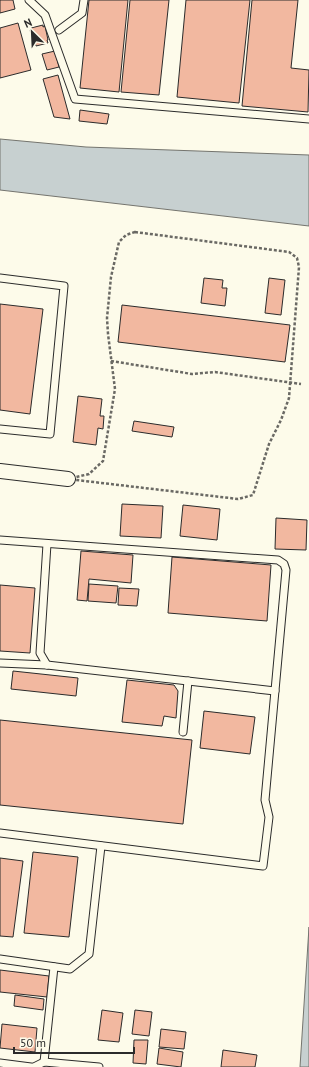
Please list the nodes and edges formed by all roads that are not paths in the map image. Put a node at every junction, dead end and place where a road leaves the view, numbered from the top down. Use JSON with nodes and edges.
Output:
{"nodes":[{"id":1,"x":29,"y":0,"type":"edge"},
{"id":2,"x":84,"y":0,"type":"edge"},
{"id":3,"x":59,"y":30,"type":"dead end"},
{"id":4,"x":309,"y":119,"type":"edge"},
{"id":5,"x":0,"y":278,"type":"edge"},
{"id":6,"x":0,"y":429,"type":"edge"},
{"id":7,"x":0,"y":472,"type":"edge"},
{"id":8,"x":68,"y":479,"type":"road end"},
{"id":9,"x":0,"y":540,"type":"edge"},
{"id":10,"x":47,"y":544,"type":"junction"},
{"id":11,"x":0,"y":663,"type":"edge"},
{"id":12,"x":48,"y":666,"type":"junction"},
{"id":13,"x":188,"y":681,"type":"junction"},
{"id":14,"x":275,"y":691,"type":"junction"},
{"id":15,"x":183,"y":732,"type":"dead end"},
{"id":16,"x":0,"y":834,"type":"edge"},
{"id":17,"x":101,"y":846,"type":"junction"},
{"id":18,"x":0,"y":959,"type":"edge"},
{"id":19,"x":54,"y":967,"type":"junction"},
{"id":20,"x":44,"y":1062,"type":"junction"},
{"id":21,"x":0,"y":1063,"type":"edge"},
{"id":22,"x":31,"y":1067,"type":"edge"},
{"id":23,"x":34,"y":1067,"type":"edge"},
{"id":24,"x":99,"y":1067,"type":"edge"}],
"edges":[{"from":1,"to":4,"type":"lane"},
{"from":2,"to":3,"type":"lane"},
{"from":5,"to":6,"type":"lane"},
{"from":7,"to":8,"type":"street"},
{"from":9,"to":10,"type":"lane"},
{"from":10,"to":12,"type":"lane"},
{"from":10,"to":14,"type":"lane"},
{"from":11,"to":12,"type":"lane"},
{"from":12,"to":13,"type":"lane"},
{"from":13,"to":14,"type":"lane"},
{"from":13,"to":15,"type":"lane"},
{"from":14,"to":17,"type":"lane"},
{"from":16,"to":17,"type":"lane"},
{"from":17,"to":19,"type":"lane"},
{"from":18,"to":19,"type":"lane"},
{"from":19,"to":20,"type":"lane"},
{"from":20,"to":23,"type":"lane"},
{"from":20,"to":24,"type":"lane"},
{"from":21,"to":22,"type":"lane"}]}
